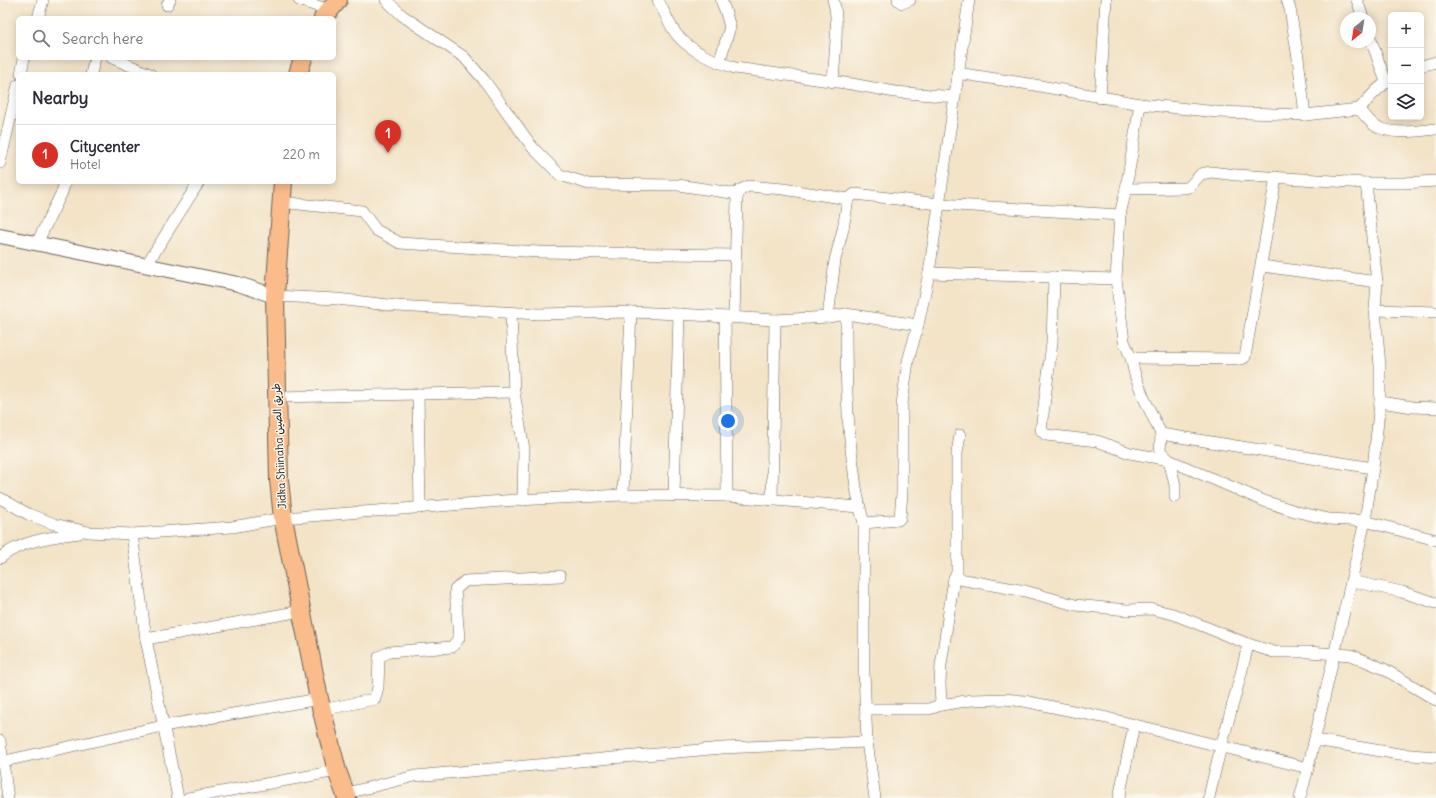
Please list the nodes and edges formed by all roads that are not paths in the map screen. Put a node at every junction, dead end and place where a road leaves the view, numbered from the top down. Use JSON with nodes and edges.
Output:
{"nodes":[{"id":1,"x":43,"y":0,"type":"edge"},
{"id":2,"x":299,"y":0,"type":"edge"},
{"id":3,"x":386,"y":0,"type":"edge"},
{"id":4,"x":658,"y":0,"type":"edge"},
{"id":5,"x":721,"y":0,"type":"edge"},
{"id":6,"x":833,"y":0,"type":"edge"},
{"id":7,"x":898,"y":0,"type":"edge"},
{"id":8,"x":910,"y":0,"type":"edge"},
{"id":9,"x":969,"y":0,"type":"edge"},
{"id":10,"x":1106,"y":0,"type":"edge"},
{"id":11,"x":1287,"y":0,"type":"edge"},
{"id":12,"x":1357,"y":0,"type":"edge"},
{"id":13,"x":330,"y":10,"type":"edge"},
{"id":14,"x":1361,"y":12,"type":"edge"},
{"id":15,"x":39,"y":16,"type":"edge"},
{"id":16,"x":1375,"y":48,"type":"edge"},
{"id":17,"x":24,"y":60,"type":"edge"},
{"id":18,"x":94,"y":60,"type":"edge"},
{"id":19,"x":117,"y":60,"type":"edge"},
{"id":20,"x":302,"y":60,"type":"edge"},
{"id":21,"x":1436,"y":62,"type":"edge"},
{"id":22,"x":719,"y":63,"type":"junction"},
{"id":23,"x":1424,"y":65,"type":"edge"},
{"id":24,"x":21,"y":72,"type":"edge"},
{"id":25,"x":92,"y":72,"type":"edge"},
{"id":26,"x":145,"y":72,"type":"edge"},
{"id":27,"x":299,"y":72,"type":"edge"},
{"id":28,"x":957,"y":73,"type":"junction"},
{"id":29,"x":1388,"y":79,"type":"edge"},
{"id":30,"x":833,"y":82,"type":"junction"},
{"id":31,"x":1388,"y":82,"type":"edge"},
{"id":32,"x":16,"y":94,"type":"edge"},
{"id":33,"x":955,"y":97,"type":"junction"},
{"id":34,"x":1100,"y":98,"type":"junction"},
{"id":35,"x":1140,"y":104,"type":"junction"},
{"id":36,"x":1359,"y":109,"type":"junction"},
{"id":37,"x":1305,"y":115,"type":"junction"},
{"id":38,"x":1436,"y":129,"type":"edge"},
{"id":39,"x":0,"y":163,"type":"edge"},
{"id":40,"x":1276,"y":177,"type":"junction"},
{"id":41,"x":1436,"y":181,"type":"edge"},
{"id":42,"x":1366,"y":183,"type":"junction"},
{"id":43,"x":64,"y":184,"type":"edge"},
{"id":44,"x":198,"y":184,"type":"edge"},
{"id":45,"x":283,"y":184,"type":"edge"},
{"id":46,"x":1126,"y":189,"type":"junction"},
{"id":47,"x":738,"y":194,"type":"junction"},
{"id":48,"x":848,"y":199,"type":"junction"},
{"id":49,"x":281,"y":202,"type":"junction"},
{"id":50,"x":939,"y":204,"type":"junction"},
{"id":51,"x":1120,"y":216,"type":"junction"},
{"id":52,"x":0,"y":236,"type":"edge"},
{"id":53,"x":37,"y":243,"type":"junction"},
{"id":54,"x":735,"y":255,"type":"junction"},
{"id":55,"x":147,"y":264,"type":"junction"},
{"id":56,"x":1262,"y":266,"type":"junction"},
{"id":57,"x":929,"y":273,"type":"junction"},
{"id":58,"x":1054,"y":276,"type":"junction"},
{"id":59,"x":1116,"y":278,"type":"junction"},
{"id":60,"x":1377,"y":282,"type":"junction"},
{"id":61,"x":275,"y":296,"type":"junction"},
{"id":62,"x":1375,"y":310,"type":"junction"},
{"id":63,"x":631,"y":312,"type":"junction"},
{"id":64,"x":1436,"y":312,"type":"edge"},
{"id":65,"x":512,"y":313,"type":"junction"},
{"id":66,"x":678,"y":314,"type":"junction"},
{"id":67,"x":846,"y":314,"type":"junction"},
{"id":68,"x":729,"y":317,"type":"junction"},
{"id":69,"x":828,"y":317,"type":"junction"},
{"id":70,"x":775,"y":320,"type":"junction"},
{"id":71,"x":918,"y":325,"type":"junction"},
{"id":72,"x":1131,"y":358,"type":"junction"},
{"id":73,"x":514,"y":392,"type":"junction"},
{"id":74,"x":418,"y":394,"type":"junction"},
{"id":75,"x":277,"y":397,"type":"junction"},
{"id":76,"x":1380,"y":402,"type":"junction"},
{"id":77,"x":1436,"y":408,"type":"edge"},
{"id":78,"x":1161,"y":434,"type":"junction"},
{"id":79,"x":960,"y":435,"type":"dead end"},
{"id":80,"x":1168,"y":460,"type":"junction"},
{"id":81,"x":1373,"y":468,"type":"junction"},
{"id":82,"x":623,"y":495,"type":"junction"},
{"id":83,"x":674,"y":496,"type":"junction"},
{"id":84,"x":727,"y":496,"type":"junction"},
{"id":85,"x":1175,"y":497,"type":"dead end"},
{"id":86,"x":0,"y":498,"type":"edge"},
{"id":87,"x":523,"y":500,"type":"junction"},
{"id":88,"x":772,"y":500,"type":"junction"},
{"id":89,"x":859,"y":507,"type":"junction"},
{"id":90,"x":420,"y":508,"type":"junction"},
{"id":91,"x":283,"y":518,"type":"junction"},
{"id":92,"x":1365,"y":521,"type":"junction"},
{"id":93,"x":864,"y":523,"type":"junction"},
{"id":94,"x":88,"y":532,"type":"junction"},
{"id":95,"x":132,"y":534,"type":"junction"},
{"id":96,"x":1436,"y":540,"type":"edge"},
{"id":97,"x":0,"y":558,"type":"edge"},
{"id":98,"x":560,"y":576,"type":"dead end"},
{"id":99,"x":954,"y":578,"type":"junction"},
{"id":100,"x":1351,"y":581,"type":"junction"},
{"id":101,"x":1436,"y":603,"type":"edge"},
{"id":102,"x":301,"y":611,"type":"junction"},
{"id":103,"x":146,"y":639,"type":"junction"},
{"id":104,"x":1248,"y":644,"type":"junction"},
{"id":105,"x":1334,"y":654,"type":"junction"},
{"id":106,"x":1436,"y":700,"type":"edge"},
{"id":107,"x":320,"y":704,"type":"junction"},
{"id":108,"x":941,"y":705,"type":"junction"},
{"id":109,"x":866,"y":709,"type":"junction"},
{"id":110,"x":1134,"y":725,"type":"junction"},
{"id":111,"x":164,"y":726,"type":"junction"},
{"id":112,"x":1314,"y":740,"type":"junction"},
{"id":113,"x":0,"y":741,"type":"edge"},
{"id":114,"x":867,"y":742,"type":"junction"},
{"id":115,"x":1220,"y":747,"type":"junction"},
{"id":116,"x":1436,"y":757,"type":"edge"},
{"id":117,"x":2,"y":761,"type":"edge"},
{"id":118,"x":1308,"y":768,"type":"junction"},
{"id":119,"x":337,"y":772,"type":"junction"},
{"id":120,"x":347,"y":796,"type":"edge"},
{"id":121,"x":8,"y":798,"type":"edge"},
{"id":122,"x":178,"y":798,"type":"edge"},
{"id":123,"x":188,"y":798,"type":"edge"},
{"id":124,"x":875,"y":798,"type":"edge"},
{"id":125,"x":1119,"y":798,"type":"edge"},
{"id":126,"x":1209,"y":798,"type":"edge"},
{"id":127,"x":1300,"y":798,"type":"edge"}],
"edges":[{"from":1,"to":15,"type":"street"},
{"from":2,"to":13,"type":"street"},
{"from":3,"to":47,"type":"street"},
{"from":4,"to":22,"type":"street"},
{"from":5,"to":22,"type":"street"},
{"from":6,"to":30,"type":"street"},
{"from":7,"to":8,"type":"street"},
{"from":9,"to":28,"type":"street"},
{"from":10,"to":34,"type":"street"},
{"from":11,"to":37,"type":"street"},
{"from":12,"to":14,"type":"street"},
{"from":16,"to":29,"type":"street"},
{"from":17,"to":24,"type":"street"},
{"from":18,"to":25,"type":"street"},
{"from":19,"to":26,"type":"street"},
{"from":20,"to":27,"type":"main road"},
{"from":21,"to":23,"type":"street"},
{"from":22,"to":30,"type":"street"},
{"from":28,"to":33,"type":"street"},
{"from":28,"to":34,"type":"street"},
{"from":30,"to":33,"type":"street"},
{"from":31,"to":36,"type":"street"},
{"from":32,"to":39,"type":"street"},
{"from":33,"to":50,"type":"street"},
{"from":34,"to":35,"type":"street"},
{"from":35,"to":37,"type":"street"},
{"from":35,"to":46,"type":"street"},
{"from":36,"to":37,"type":"street"},
{"from":36,"to":38,"type":"street"},
{"from":40,"to":42,"type":"street"},
{"from":40,"to":46,"type":"street"},
{"from":40,"to":56,"type":"street"},
{"from":41,"to":42,"type":"street"},
{"from":42,"to":60,"type":"street"},
{"from":43,"to":53,"type":"street"},
{"from":44,"to":55,"type":"street"},
{"from":45,"to":49,"type":"main road","name":"Jidka Shiinaha طريق الصين"},
{"from":46,"to":51,"type":"street"},
{"from":47,"to":48,"type":"street"},
{"from":47,"to":54,"type":"street"},
{"from":48,"to":50,"type":"street"},
{"from":48,"to":69,"type":"street"},
{"from":49,"to":54,"type":"street"},
{"from":49,"to":61,"type":"main road","name":"Jidka Shiinaha طريق الصين"},
{"from":50,"to":51,"type":"street"},
{"from":50,"to":57,"type":"street"},
{"from":51,"to":59,"type":"street"},
{"from":52,"to":53,"type":"street"},
{"from":53,"to":55,"type":"street"},
{"from":54,"to":68,"type":"street"},
{"from":55,"to":61,"type":"street"},
{"from":56,"to":60,"type":"street"},
{"from":56,"to":72,"type":"street"},
{"from":57,"to":58,"type":"street"},
{"from":57,"to":71,"type":"street"},
{"from":58,"to":59,"type":"street"},
{"from":58,"to":80,"type":"street"},
{"from":59,"to":72,"type":"street"},
{"from":60,"to":62,"type":"street"},
{"from":61,"to":65,"type":"street"},
{"from":61,"to":75,"type":"main road","name":"Jidka Shiinaha طريق الصين"},
{"from":62,"to":64,"type":"street"},
{"from":62,"to":76,"type":"street"},
{"from":63,"to":65,"type":"street"},
{"from":63,"to":66,"type":"street"},
{"from":63,"to":82,"type":"street"},
{"from":65,"to":73,"type":"street"},
{"from":66,"to":68,"type":"street"},
{"from":66,"to":83,"type":"street"},
{"from":67,"to":69,"type":"street"},
{"from":67,"to":71,"type":"street"},
{"from":67,"to":89,"type":"street"},
{"from":68,"to":70,"type":"street"},
{"from":68,"to":84,"type":"street"},
{"from":69,"to":70,"type":"street"},
{"from":70,"to":88,"type":"street"},
{"from":71,"to":93,"type":"street"},
{"from":72,"to":78,"type":"street"},
{"from":73,"to":74,"type":"street"},
{"from":73,"to":87,"type":"street"},
{"from":74,"to":75,"type":"street"},
{"from":74,"to":90,"type":"street"},
{"from":75,"to":91,"type":"main road","name":"Jidka Shiinaha طريق الصين"},
{"from":76,"to":77,"type":"street"},
{"from":76,"to":81,"type":"street"},
{"from":78,"to":80,"type":"street"},
{"from":78,"to":81,"type":"street"},
{"from":79,"to":99,"type":"street"},
{"from":80,"to":85,"type":"street"},
{"from":80,"to":92,"type":"street"},
{"from":81,"to":92,"type":"street"},
{"from":82,"to":83,"type":"street"},
{"from":82,"to":87,"type":"street"},
{"from":83,"to":84,"type":"street"},
{"from":84,"to":88,"type":"street"},
{"from":86,"to":94,"type":"street"},
{"from":87,"to":90,"type":"street"},
{"from":88,"to":89,"type":"street"},
{"from":89,"to":93,"type":"street"},
{"from":90,"to":91,"type":"street"},
{"from":91,"to":95,"type":"street"},
{"from":91,"to":102,"type":"main road","name":"Jidka Shiinaha طريق الصين"},
{"from":92,"to":96,"type":"street"},
{"from":92,"to":100,"type":"street"},
{"from":93,"to":109,"type":"street"},
{"from":94,"to":95,"type":"street"},
{"from":94,"to":97,"type":"street"},
{"from":95,"to":103,"type":"street"},
{"from":98,"to":107,"type":"street"},
{"from":99,"to":104,"type":"street"},
{"from":99,"to":108,"type":"street"},
{"from":100,"to":101,"type":"street"},
{"from":100,"to":105,"type":"street"},
{"from":102,"to":103,"type":"street"},
{"from":102,"to":107,"type":"main road","name":"Jidka Shiinaha طريق الصين"},
{"from":103,"to":111,"type":"street"},
{"from":104,"to":105,"type":"street"},
{"from":104,"to":115,"type":"street"},
{"from":105,"to":106,"type":"street"},
{"from":105,"to":112,"type":"street"},
{"from":107,"to":111,"type":"street"},
{"from":107,"to":119,"type":"main road","name":"Jidka Shiinaha طريق الصين"},
{"from":108,"to":109,"type":"street"},
{"from":108,"to":110,"type":"street"},
{"from":109,"to":114,"type":"street"},
{"from":110,"to":115,"type":"street"},
{"from":110,"to":125,"type":"street"},
{"from":111,"to":117,"type":"street"},
{"from":111,"to":122,"type":"street"},
{"from":112,"to":116,"type":"street"},
{"from":112,"to":118,"type":"street"},
{"from":113,"to":117,"type":"street"},
{"from":114,"to":120,"type":"street"},
{"from":114,"to":124,"type":"street"},
{"from":115,"to":118,"type":"street"},
{"from":115,"to":126,"type":"street"},
{"from":117,"to":121,"type":"street"},
{"from":118,"to":127,"type":"street"},
{"from":119,"to":120,"type":"main road","name":"Jidka Shiinaha طريق الصين"},
{"from":119,"to":123,"type":"street"}]}
